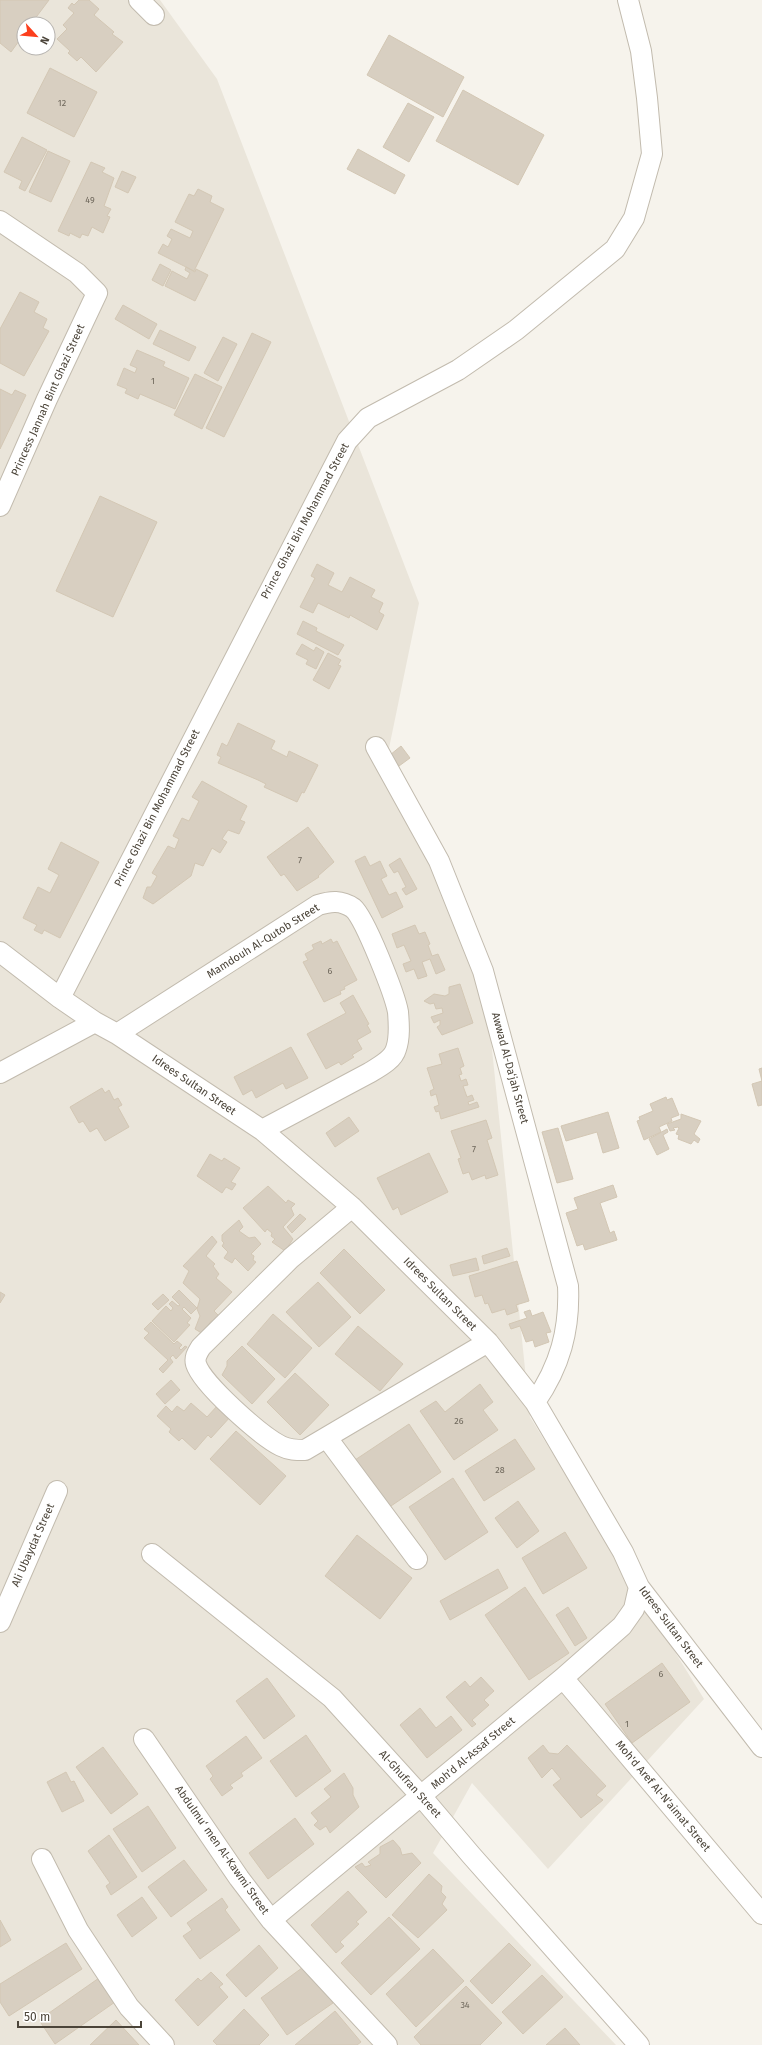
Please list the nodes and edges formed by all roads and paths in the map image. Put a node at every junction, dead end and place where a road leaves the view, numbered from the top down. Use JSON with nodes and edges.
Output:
{"nodes":[{"id":1,"x":139,"y":0,"type":"edge"},
{"id":2,"x":628,"y":0,"type":"edge"},
{"id":3,"x":154,"y":15,"type":"dead end"},
{"id":4,"x":0,"y":222,"type":"edge"},
{"id":5,"x":0,"y":506,"type":"edge"},
{"id":6,"x":376,"y":748,"type":"dead end"},
{"id":7,"x":0,"y":952,"type":"edge"},
{"id":8,"x":60,"y":998,"type":"junction"},
{"id":9,"x":95,"y":1022,"type":"junction"},
{"id":10,"x":117,"y":1034,"type":"junction"},
{"id":11,"x":0,"y":1073,"type":"edge"},
{"id":12,"x":262,"y":1130,"type":"junction"},
{"id":13,"x":352,"y":1207,"type":"junction"},
{"id":14,"x":488,"y":1342,"type":"junction"},
{"id":15,"x":535,"y":1402,"type":"junction"},
{"id":16,"x":327,"y":1438,"type":"junction"},
{"id":17,"x":57,"y":1491,"type":"dead end"},
{"id":18,"x":152,"y":1554,"type":"dead end"},
{"id":19,"x":417,"y":1559,"type":"dead end"},
{"id":20,"x":639,"y":1588,"type":"junction"},
{"id":21,"x":0,"y":1622,"type":"edge"},
{"id":22,"x":563,"y":1678,"type":"junction"},
{"id":23,"x":144,"y":1739,"type":"dead end"},
{"id":24,"x":762,"y":1747,"type":"edge"},
{"id":25,"x":421,"y":1796,"type":"junction"},
{"id":26,"x":42,"y":1860,"type":"dead end"},
{"id":27,"x":762,"y":1914,"type":"edge"},
{"id":28,"x":271,"y":1920,"type":"junction"},
{"id":29,"x":164,"y":2045,"type":"edge"},
{"id":30,"x":387,"y":2045,"type":"edge"},
{"id":31,"x":638,"y":2045,"type":"edge"}],
"edges":[{"from":1,"to":3,"type":"street"},
{"from":2,"to":8,"type":"street","name":"Prince Ghazi Bin Mohammad Street"},
{"from":4,"to":5,"type":"street","name":"Princess Jannah Bint Ghazi Street"},
{"from":6,"to":15,"type":"street","name":"Awwad Al-Da‘jah Street"},
{"from":7,"to":8,"type":"street","name":"Idrees Sultan Street"},
{"from":8,"to":9,"type":"street","name":"Idrees Sultan Street"},
{"from":9,"to":10,"type":"street","name":"Idrees Sultan Street"},
{"from":9,"to":11,"type":"street"},
{"from":10,"to":12,"type":"street","name":"Idrees Sultan Street"},
{"from":10,"to":12,"type":"street","name":"Mamdouh Al-Qutob Street"},
{"from":12,"to":13,"type":"street","name":"Idrees Sultan Street"},
{"from":13,"to":14,"type":"street","name":"Idrees Sultan Street"},
{"from":13,"to":16,"type":"street"},
{"from":14,"to":15,"type":"street","name":"Idrees Sultan Street"},
{"from":14,"to":16,"type":"street"},
{"from":15,"to":20,"type":"street","name":"Idrees Sultan Street"},
{"from":16,"to":19,"type":"street"},
{"from":17,"to":21,"type":"street","name":"Ali Ubaydat Street"},
{"from":18,"to":25,"type":"street","name":"Al-Ghufran Street"},
{"from":20,"to":22,"type":"street","name":"Moh'd Al-Assaf Street"},
{"from":20,"to":24,"type":"street","name":"Idrees Sultan Street"},
{"from":22,"to":25,"type":"street","name":"Moh'd Al-Assaf Street"},
{"from":22,"to":27,"type":"street","name":"Moh'd Aref Al-N‘aimat Street"},
{"from":23,"to":28,"type":"street","name":"Abdulmu‘ men Al-Kawmi Street"},
{"from":25,"to":28,"type":"street","name":"Moh'd Al-Assaf Street"},
{"from":25,"to":31,"type":"street","name":"Al-Ghufran Street"},
{"from":26,"to":29,"type":"street"},
{"from":28,"to":30,"type":"street","name":"Abdulmu‘ men Al-Kawmi Street"}]}
